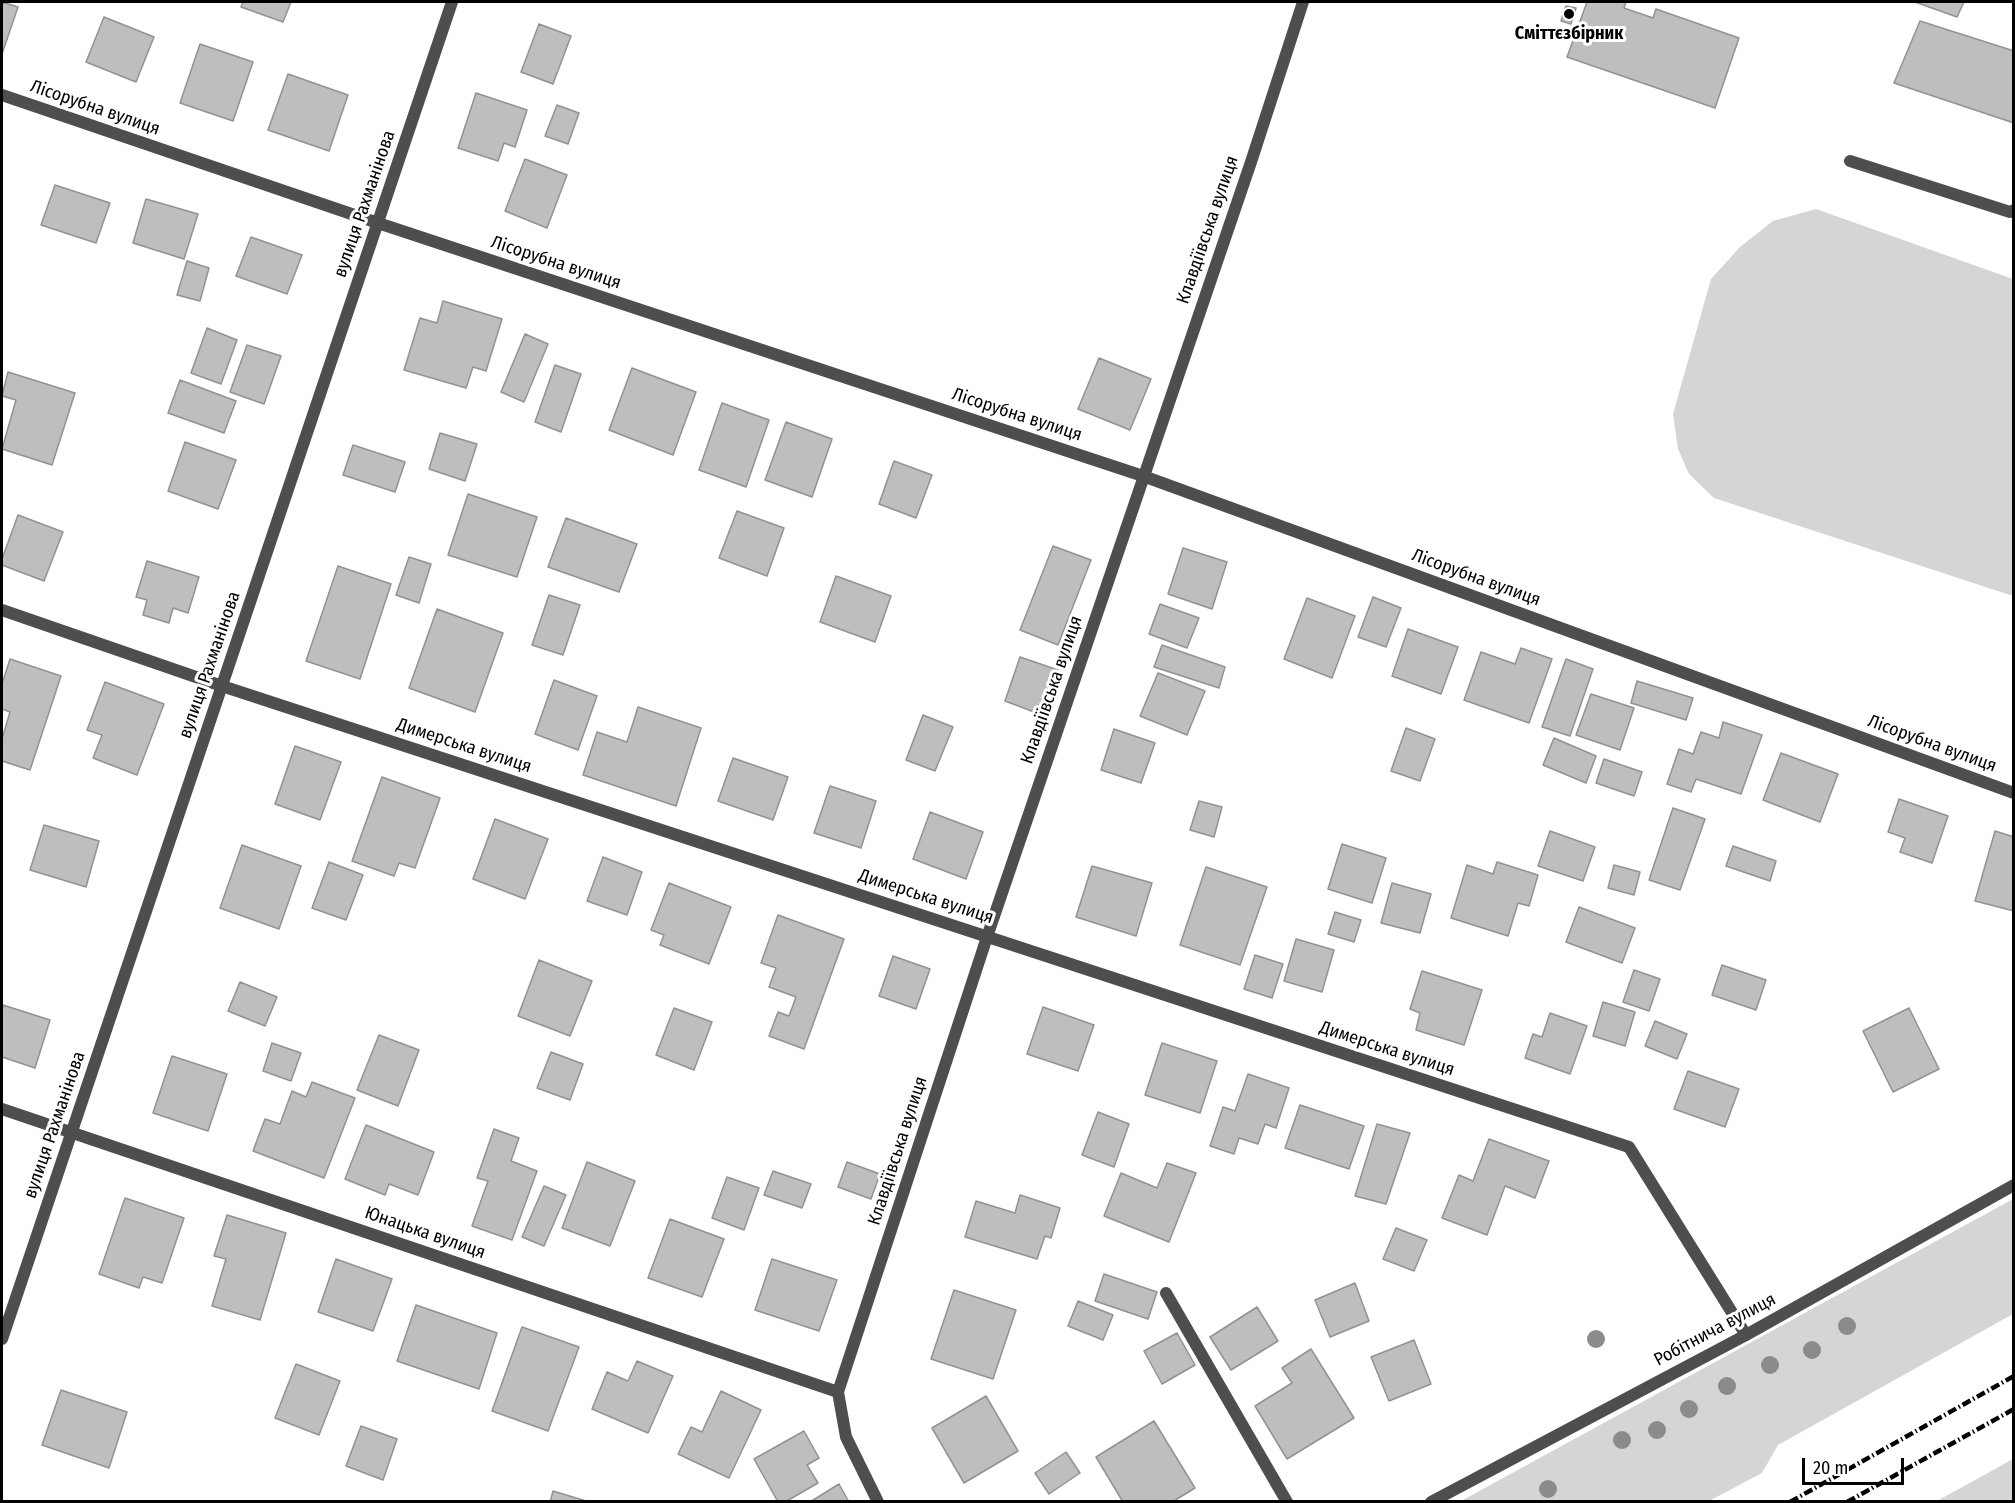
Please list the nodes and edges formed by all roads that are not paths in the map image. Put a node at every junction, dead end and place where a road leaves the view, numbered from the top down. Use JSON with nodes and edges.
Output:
{"nodes":[{"id":1,"x":452,"y":2,"type":"edge"},
{"id":2,"x":1303,"y":2,"type":"edge"},
{"id":3,"x":2,"y":94,"type":"edge"},
{"id":4,"x":1850,"y":161,"type":"dead end"},
{"id":5,"x":2013,"y":210,"type":"edge"},
{"id":6,"x":378,"y":223,"type":"junction"},
{"id":7,"x":1143,"y":476,"type":"junction"},
{"id":8,"x":2,"y":610,"type":"edge"},
{"id":9,"x":222,"y":686,"type":"junction"},
{"id":10,"x":2013,"y":793,"type":"edge"},
{"id":11,"x":987,"y":937,"type":"junction"},
{"id":12,"x":2,"y":1109,"type":"edge"},
{"id":13,"x":71,"y":1132,"type":"junction"},
{"id":14,"x":2013,"y":1185,"type":"edge"},
{"id":15,"x":1166,"y":1293,"type":"dead end"},
{"id":16,"x":1746,"y":1335,"type":"junction"},
{"id":17,"x":2,"y":1339,"type":"edge"},
{"id":18,"x":838,"y":1392,"type":"junction"},
{"id":19,"x":878,"y":1502,"type":"edge"},
{"id":20,"x":1287,"y":1502,"type":"edge"},
{"id":21,"x":1431,"y":1502,"type":"edge"}],
"edges":[{"from":1,"to":6,"type":"street","name":"вулиця Рахманінова"},
{"from":2,"to":7,"type":"street","name":"Клавдіївська вулиця"},
{"from":3,"to":6,"type":"street","name":"Лісорубна вулиця"},
{"from":4,"to":5,"type":"street"},
{"from":6,"to":7,"type":"street","name":"Лісорубна вулиця"},
{"from":6,"to":9,"type":"street","name":"вулиця Рахманінова"},
{"from":7,"to":10,"type":"street","name":"Лісорубна вулиця"},
{"from":7,"to":11,"type":"street","name":"Клавдіївська вулиця"},
{"from":8,"to":9,"type":"street","name":"Димерська вулиця"},
{"from":9,"to":11,"type":"street","name":"Димерська вулиця"},
{"from":9,"to":13,"type":"street","name":"вулиця Рахманінова"},
{"from":11,"to":16,"type":"street","name":"Димерська вулиця"},
{"from":11,"to":18,"type":"street","name":"Клавдіївська вулиця"},
{"from":12,"to":13,"type":"street","name":"Юнацька вулиця"},
{"from":13,"to":17,"type":"street","name":"вулиця Рахманінова"},
{"from":13,"to":18,"type":"street","name":"Юнацька вулиця"},
{"from":14,"to":16,"type":"street","name":"Робітнича вулиця"},
{"from":15,"to":20,"type":"street"},
{"from":16,"to":21,"type":"street","name":"Робітнича вулиця"},
{"from":18,"to":19,"type":"street"}]}
